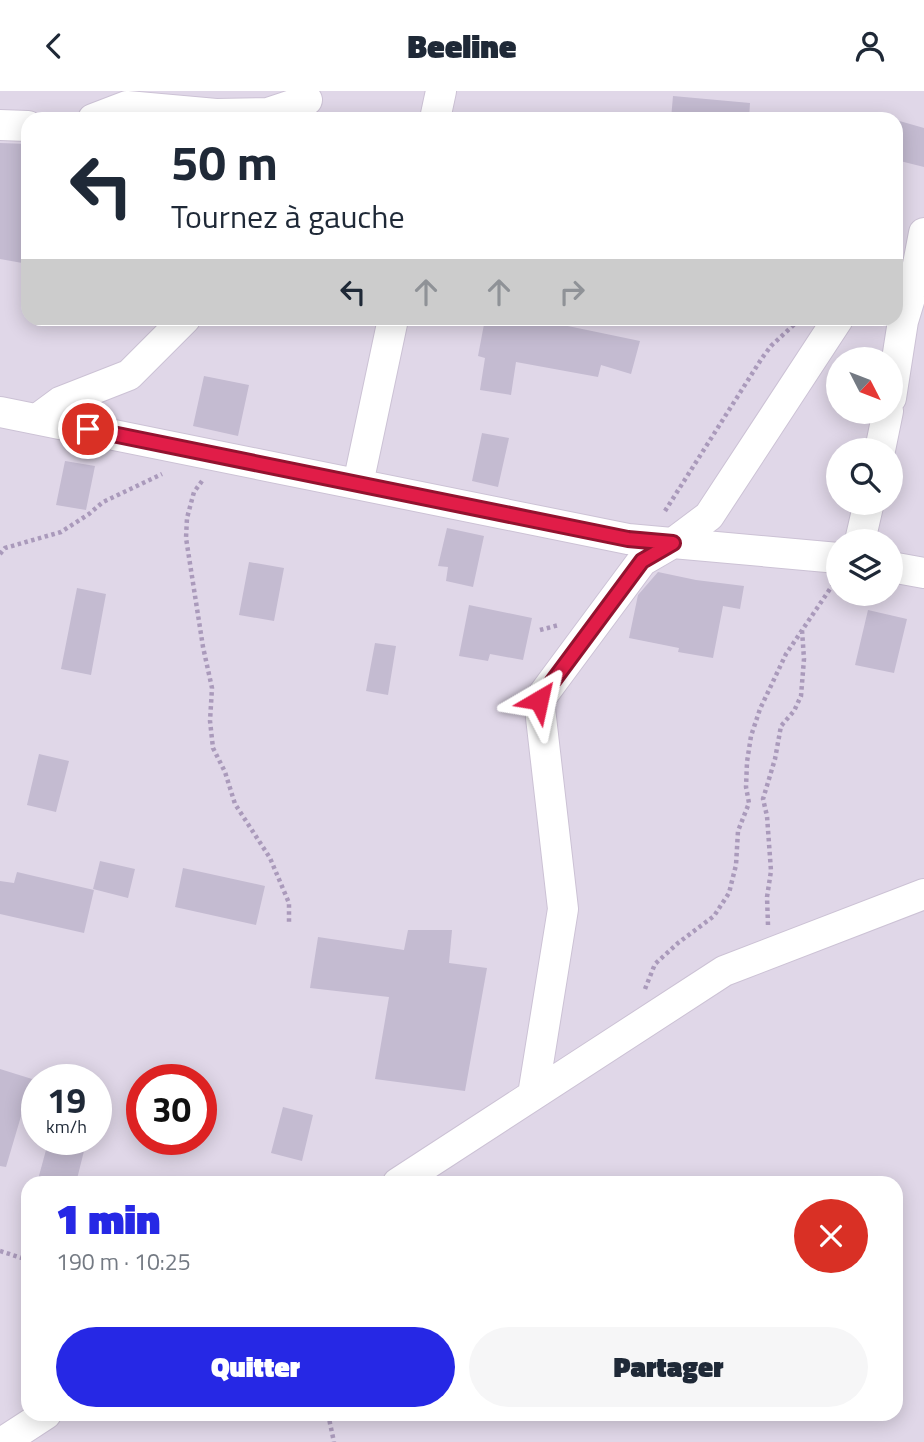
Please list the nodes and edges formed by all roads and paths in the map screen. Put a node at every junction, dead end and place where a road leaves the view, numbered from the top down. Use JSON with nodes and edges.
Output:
{"nodes":[{"id":1,"x":441,"y":91,"type":"edge"},
{"id":2,"x":307,"y":103,"type":"edge"},
{"id":3,"x":111,"y":112,"type":"edge"},
{"id":4,"x":194,"y":112,"type":"edge"},
{"id":5,"x":272,"y":112,"type":"edge"},
{"id":6,"x":436,"y":112,"type":"edge"},
{"id":7,"x":0,"y":125,"type":"edge"},
{"id":8,"x":21,"y":126,"type":"edge"},
{"id":9,"x":924,"y":233,"type":"edge"},
{"id":10,"x":905,"y":289,"type":"edge"},
{"id":11,"x":903,"y":321,"type":"edge"},
{"id":12,"x":178,"y":326,"type":"edge"},
{"id":13,"x":392,"y":326,"type":"edge"},
{"id":14,"x":793,"y":326,"type":"edge"},
{"id":15,"x":833,"y":326,"type":"edge"},
{"id":16,"x":902,"y":326,"type":"edge"},
{"id":17,"x":899,"y":347,"type":"edge"},
{"id":18,"x":0,"y":412,"type":"edge"},
{"id":19,"x":37,"y":419,"type":"junction"},
{"id":20,"x":221,"y":456,"type":"junction"},
{"id":21,"x":171,"y":470,"type":"dead end"},
{"id":22,"x":358,"y":484,"type":"junction"},
{"id":23,"x":637,"y":540,"type":"junction"},
{"id":24,"x":673,"y":543,"type":"junction"},
{"id":25,"x":0,"y":554,"type":"edge"},
{"id":26,"x":826,"y":568,"type":"edge"},
{"id":27,"x":903,"y":569,"type":"edge"},
{"id":28,"x":924,"y":573,"type":"edge"},
{"id":29,"x":826,"y":587,"type":"edge"},
{"id":30,"x":565,"y":617,"type":"dead end"},
{"id":31,"x":802,"y":628,"type":"junction"},
{"id":32,"x":540,"y":631,"type":"dead end"},
{"id":33,"x":924,"y":894,"type":"edge"},
{"id":34,"x":289,"y":924,"type":"dead end"},
{"id":35,"x":768,"y":954,"type":"junction"},
{"id":36,"x":643,"y":998,"type":"dead end"},
{"id":37,"x":533,"y":1095,"type":"junction"},
{"id":38,"x":409,"y":1176,"type":"edge"},
{"id":39,"x":0,"y":1251,"type":"edge"},
{"id":40,"x":21,"y":1258,"type":"edge"},
{"id":41,"x":35,"y":1421,"type":"edge"},
{"id":42,"x":330,"y":1421,"type":"edge"},
{"id":43,"x":3,"y":1442,"type":"edge"},
{"id":44,"x":334,"y":1442,"type":"edge"}],
"edges":[{"from":1,"to":6,"type":"street"},
{"from":2,"to":5,"type":"street"},
{"from":3,"to":4,"type":"street"},
{"from":7,"to":8,"type":"street"},
{"from":9,"to":10,"type":"street"},
{"from":10,"to":11,"type":"street"},
{"from":12,"to":19,"type":"street"},
{"from":13,"to":22,"type":"street"},
{"from":14,"to":23,"type":"path"},
{"from":15,"to":24,"type":"street"},
{"from":16,"to":17,"type":"street"},
{"from":18,"to":19,"type":"street"},
{"from":19,"to":20,"type":"street"},
{"from":20,"to":22,"type":"street"},
{"from":20,"to":34,"type":"path"},
{"from":21,"to":25,"type":"path"},
{"from":22,"to":23,"type":"street"},
{"from":23,"to":24,"type":"street"},
{"from":24,"to":26,"type":"street"},
{"from":24,"to":37,"type":"street"},
{"from":27,"to":28,"type":"street"},
{"from":29,"to":31,"type":"path"},
{"from":30,"to":32,"type":"path"},
{"from":31,"to":35,"type":"path"},
{"from":31,"to":36,"type":"path"},
{"from":33,"to":35,"type":"street"},
{"from":35,"to":37,"type":"street"},
{"from":37,"to":38,"type":"street"},
{"from":39,"to":40,"type":"path"},
{"from":41,"to":43,"type":"street"},
{"from":42,"to":44,"type":"path"}]}
